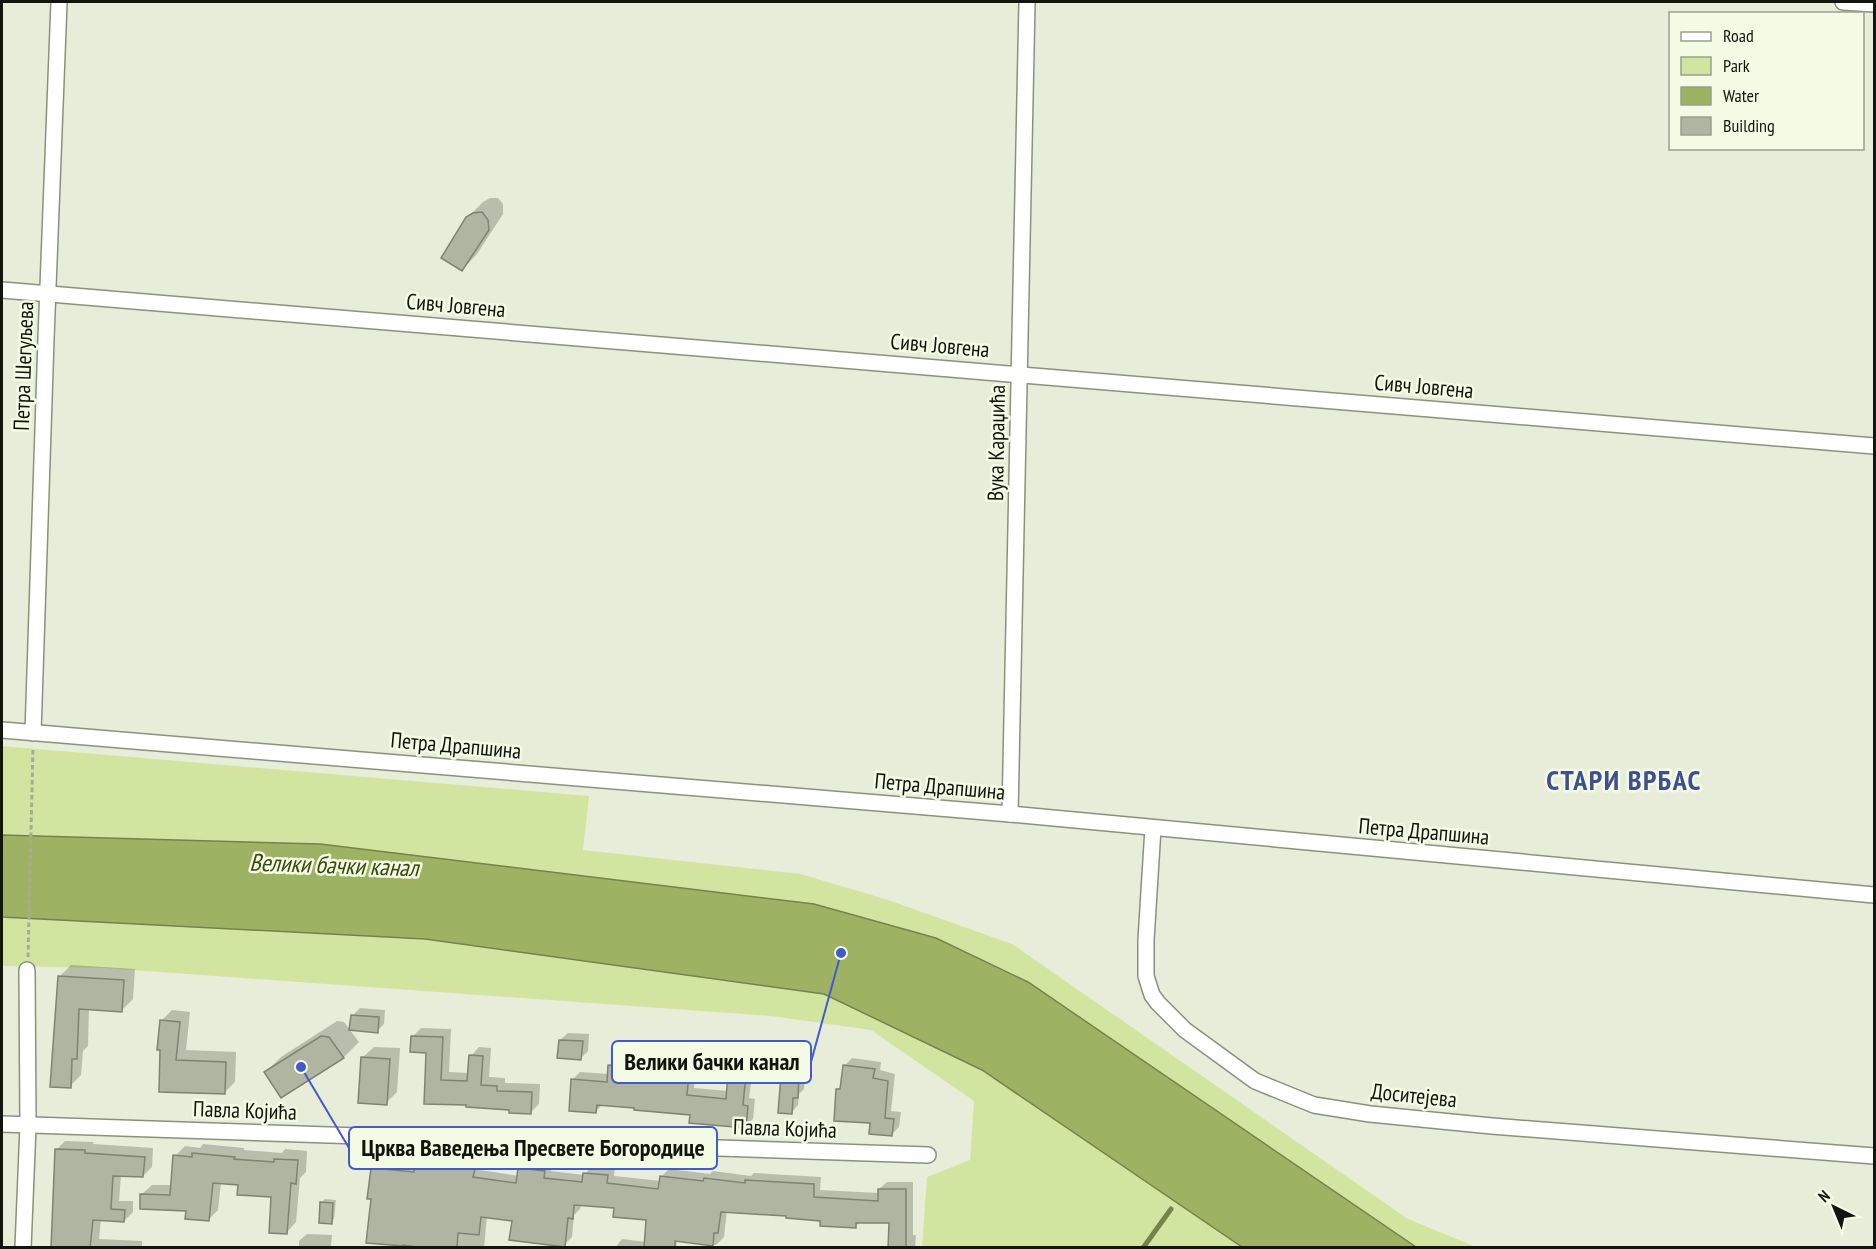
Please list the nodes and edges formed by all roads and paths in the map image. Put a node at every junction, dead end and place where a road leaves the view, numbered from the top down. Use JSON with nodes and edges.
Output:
{"nodes":[{"id":1,"x":59,"y":2,"type":"edge"},
{"id":2,"x":1027,"y":2,"type":"edge"},
{"id":3,"x":1843,"y":2,"type":"edge"},
{"id":4,"x":1875,"y":4,"type":"edge"},
{"id":5,"x":2,"y":290,"type":"edge"},
{"id":6,"x":48,"y":294,"type":"junction"},
{"id":7,"x":1020,"y":374,"type":"junction"},
{"id":8,"x":1875,"y":446,"type":"edge"},
{"id":9,"x":2,"y":730,"type":"edge"},
{"id":10,"x":33,"y":733,"type":"junction"},
{"id":11,"x":1010,"y":814,"type":"junction"},
{"id":12,"x":1153,"y":828,"type":"junction"},
{"id":13,"x":1875,"y":895,"type":"edge"},
{"id":14,"x":27,"y":970,"type":"joint"},
{"id":15,"x":2,"y":1124,"type":"edge"},
{"id":16,"x":28,"y":1126,"type":"junction"},
{"id":17,"x":928,"y":1155,"type":"dead end"},
{"id":18,"x":1875,"y":1156,"type":"edge"},
{"id":19,"x":23,"y":1248,"type":"edge"}],
"edges":[{"from":1,"to":6,"type":"street","name":"Петра Шегуљева"},
{"from":2,"to":7,"type":"street","name":"Вука Караџића"},
{"from":3,"to":4,"type":"street"},
{"from":5,"to":6,"type":"street","name":"Сивч Јовгена"},
{"from":6,"to":7,"type":"street","name":"Сивч Јовгена"},
{"from":6,"to":10,"type":"street","name":"Петра Шегуљева"},
{"from":7,"to":8,"type":"street","name":"Сивч Јовгена"},
{"from":7,"to":11,"type":"street","name":"Вука Караџића"},
{"from":9,"to":10,"type":"street","name":"Петра Драпшина"},
{"from":10,"to":11,"type":"street","name":"Петра Драпшина"},
{"from":10,"to":14,"type":"path"},
{"from":11,"to":12,"type":"street","name":"Петра Драпшина"},
{"from":12,"to":13,"type":"street","name":"Петра Драпшина"},
{"from":12,"to":18,"type":"street","name":"Доситејева"},
{"from":14,"to":16,"type":"street"},
{"from":15,"to":16,"type":"street","name":"Павла Којића"},
{"from":16,"to":17,"type":"street","name":"Павла Којића"},
{"from":16,"to":19,"type":"street"}]}
